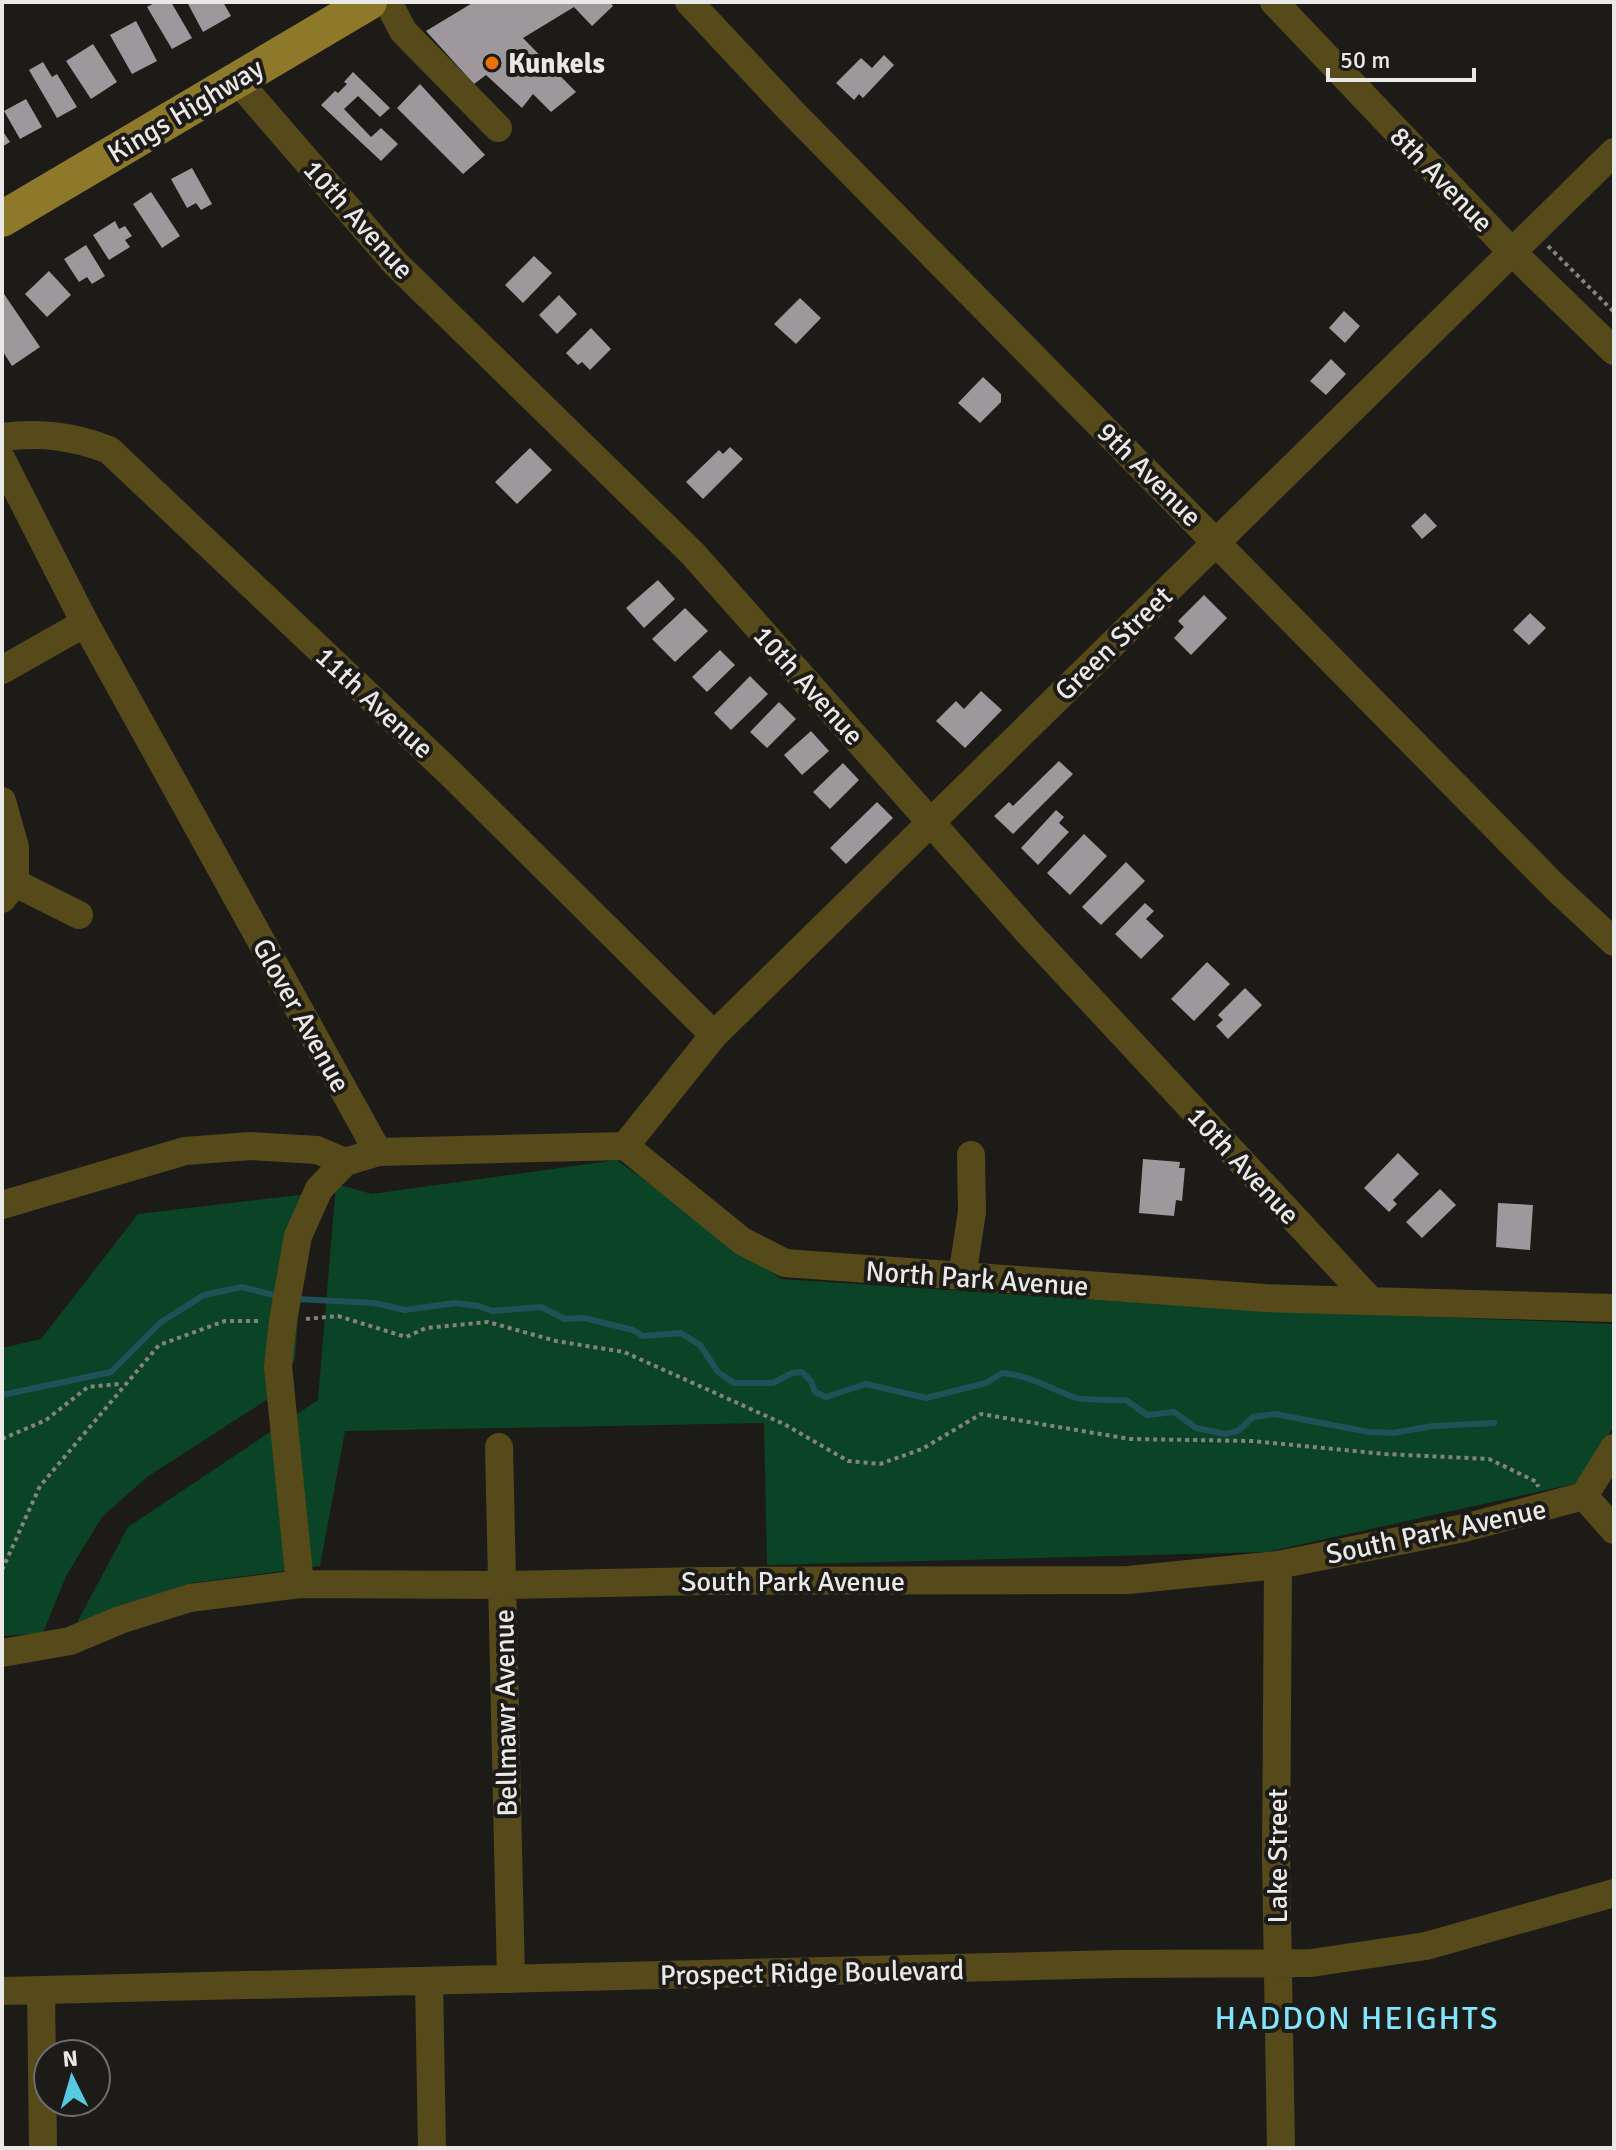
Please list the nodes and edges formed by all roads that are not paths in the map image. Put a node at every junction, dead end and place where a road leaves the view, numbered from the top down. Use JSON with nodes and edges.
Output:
{"nodes":[{"id":1,"x":369,"y":2,"type":"edge"},
{"id":2,"x":388,"y":2,"type":"edge"},
{"id":3,"x":689,"y":2,"type":"edge"},
{"id":4,"x":1274,"y":2,"type":"edge"},
{"id":5,"x":236,"y":79,"type":"junction"},
{"id":6,"x":498,"y":128,"type":"dead end"},
{"id":7,"x":1614,"y":152,"type":"edge"},
{"id":8,"x":2,"y":219,"type":"edge"},
{"id":9,"x":1511,"y":251,"type":"junction"},
{"id":10,"x":1614,"y":351,"type":"edge"},
{"id":11,"x":2,"y":437,"type":"edge"},
{"id":12,"x":2,"y":460,"type":"edge"},
{"id":13,"x":1216,"y":541,"type":"junction"},
{"id":14,"x":85,"y":623,"type":"junction"},
{"id":15,"x":2,"y":670,"type":"edge"},
{"id":16,"x":2,"y":801,"type":"edge"},
{"id":17,"x":930,"y":822,"type":"junction"},
{"id":18,"x":9,"y":891,"type":"edge"},
{"id":19,"x":79,"y":915,"type":"dead end"},
{"id":20,"x":1614,"y":942,"type":"edge"},
{"id":21,"x":714,"y":1035,"type":"junction"},
{"id":22,"x":625,"y":1146,"type":"junction"},
{"id":23,"x":378,"y":1152,"type":"junction"},
{"id":24,"x":971,"y":1155,"type":"dead end"},
{"id":25,"x":345,"y":1162,"type":"junction"},
{"id":26,"x":2,"y":1205,"type":"edge"},
{"id":27,"x":962,"y":1277,"type":"junction"},
{"id":28,"x":1371,"y":1301,"type":"junction"},
{"id":29,"x":1614,"y":1308,"type":"edge"},
{"id":30,"x":499,"y":1447,"type":"dead end"},
{"id":31,"x":1614,"y":1448,"type":"edge"},
{"id":32,"x":1584,"y":1496,"type":"junction"},
{"id":33,"x":1614,"y":1530,"type":"edge"},
{"id":34,"x":1278,"y":1565,"type":"junction"},
{"id":35,"x":300,"y":1584,"type":"junction"},
{"id":36,"x":502,"y":1585,"type":"junction"},
{"id":37,"x":2,"y":1653,"type":"edge"},
{"id":38,"x":1614,"y":1893,"type":"edge"},
{"id":39,"x":1278,"y":1963,"type":"junction"},
{"id":40,"x":511,"y":1979,"type":"junction"},
{"id":41,"x":429,"y":1981,"type":"junction"},
{"id":42,"x":41,"y":1990,"type":"junction"},
{"id":43,"x":2,"y":1991,"type":"edge"},
{"id":44,"x":43,"y":2148,"type":"edge"},
{"id":45,"x":432,"y":2148,"type":"edge"},
{"id":46,"x":1281,"y":2148,"type":"edge"}],
"edges":[{"from":1,"to":5,"type":"main road","name":"Kings Highway"},
{"from":2,"to":6,"type":"street"},
{"from":3,"to":13,"type":"street","name":"9th Avenue"},
{"from":4,"to":9,"type":"street","name":"8th Avenue"},
{"from":5,"to":8,"type":"main road","name":"Kings Highway"},
{"from":5,"to":17,"type":"street","name":"10th Avenue"},
{"from":7,"to":9,"type":"street","name":"Green Street"},
{"from":9,"to":10,"type":"street","name":"8th Avenue"},
{"from":9,"to":13,"type":"street","name":"Green Street"},
{"from":11,"to":21,"type":"street","name":"11th Avenue"},
{"from":12,"to":14,"type":"street","name":"Glover Avenue"},
{"from":13,"to":17,"type":"street","name":"Green Street"},
{"from":13,"to":20,"type":"street","name":"9th Avenue"},
{"from":14,"to":15,"type":"street"},
{"from":14,"to":23,"type":"street","name":"Glover Avenue"},
{"from":16,"to":18,"type":"street"},
{"from":17,"to":21,"type":"street","name":"Green Street"},
{"from":17,"to":28,"type":"street","name":"10th Avenue"},
{"from":18,"to":19,"type":"street"},
{"from":21,"to":22,"type":"street","name":"Green Street"},
{"from":22,"to":23,"type":"street"},
{"from":22,"to":27,"type":"street","name":"North Park Avenue"},
{"from":23,"to":25,"type":"street"},
{"from":24,"to":27,"type":"street"},
{"from":25,"to":26,"type":"street"},
{"from":25,"to":35,"type":"street"},
{"from":27,"to":28,"type":"street","name":"North Park Avenue"},
{"from":28,"to":29,"type":"street","name":"North Park Avenue"},
{"from":30,"to":36,"type":"street","name":"Bellmawr Avenue"},
{"from":31,"to":32,"type":"street"},
{"from":32,"to":33,"type":"street"},
{"from":32,"to":34,"type":"street","name":"South Park Avenue"},
{"from":34,"to":36,"type":"street","name":"South Park Avenue"},
{"from":34,"to":39,"type":"street","name":"Lake Street"},
{"from":35,"to":36,"type":"street","name":"South Park Avenue"},
{"from":35,"to":37,"type":"street","name":"South Park Avenue"},
{"from":36,"to":40,"type":"street","name":"Bellmawr Avenue"},
{"from":38,"to":39,"type":"street","name":"Prospect Ridge Boulevard"},
{"from":39,"to":40,"type":"street","name":"Prospect Ridge Boulevard"},
{"from":39,"to":46,"type":"street","name":"Lake Street"},
{"from":40,"to":41,"type":"street","name":"Prospect Ridge Boulevard"},
{"from":41,"to":42,"type":"street","name":"Prospect Ridge Boulevard"},
{"from":41,"to":45,"type":"street"},
{"from":42,"to":43,"type":"street","name":"Prospect Ridge Boulevard"},
{"from":42,"to":44,"type":"street"}]}
